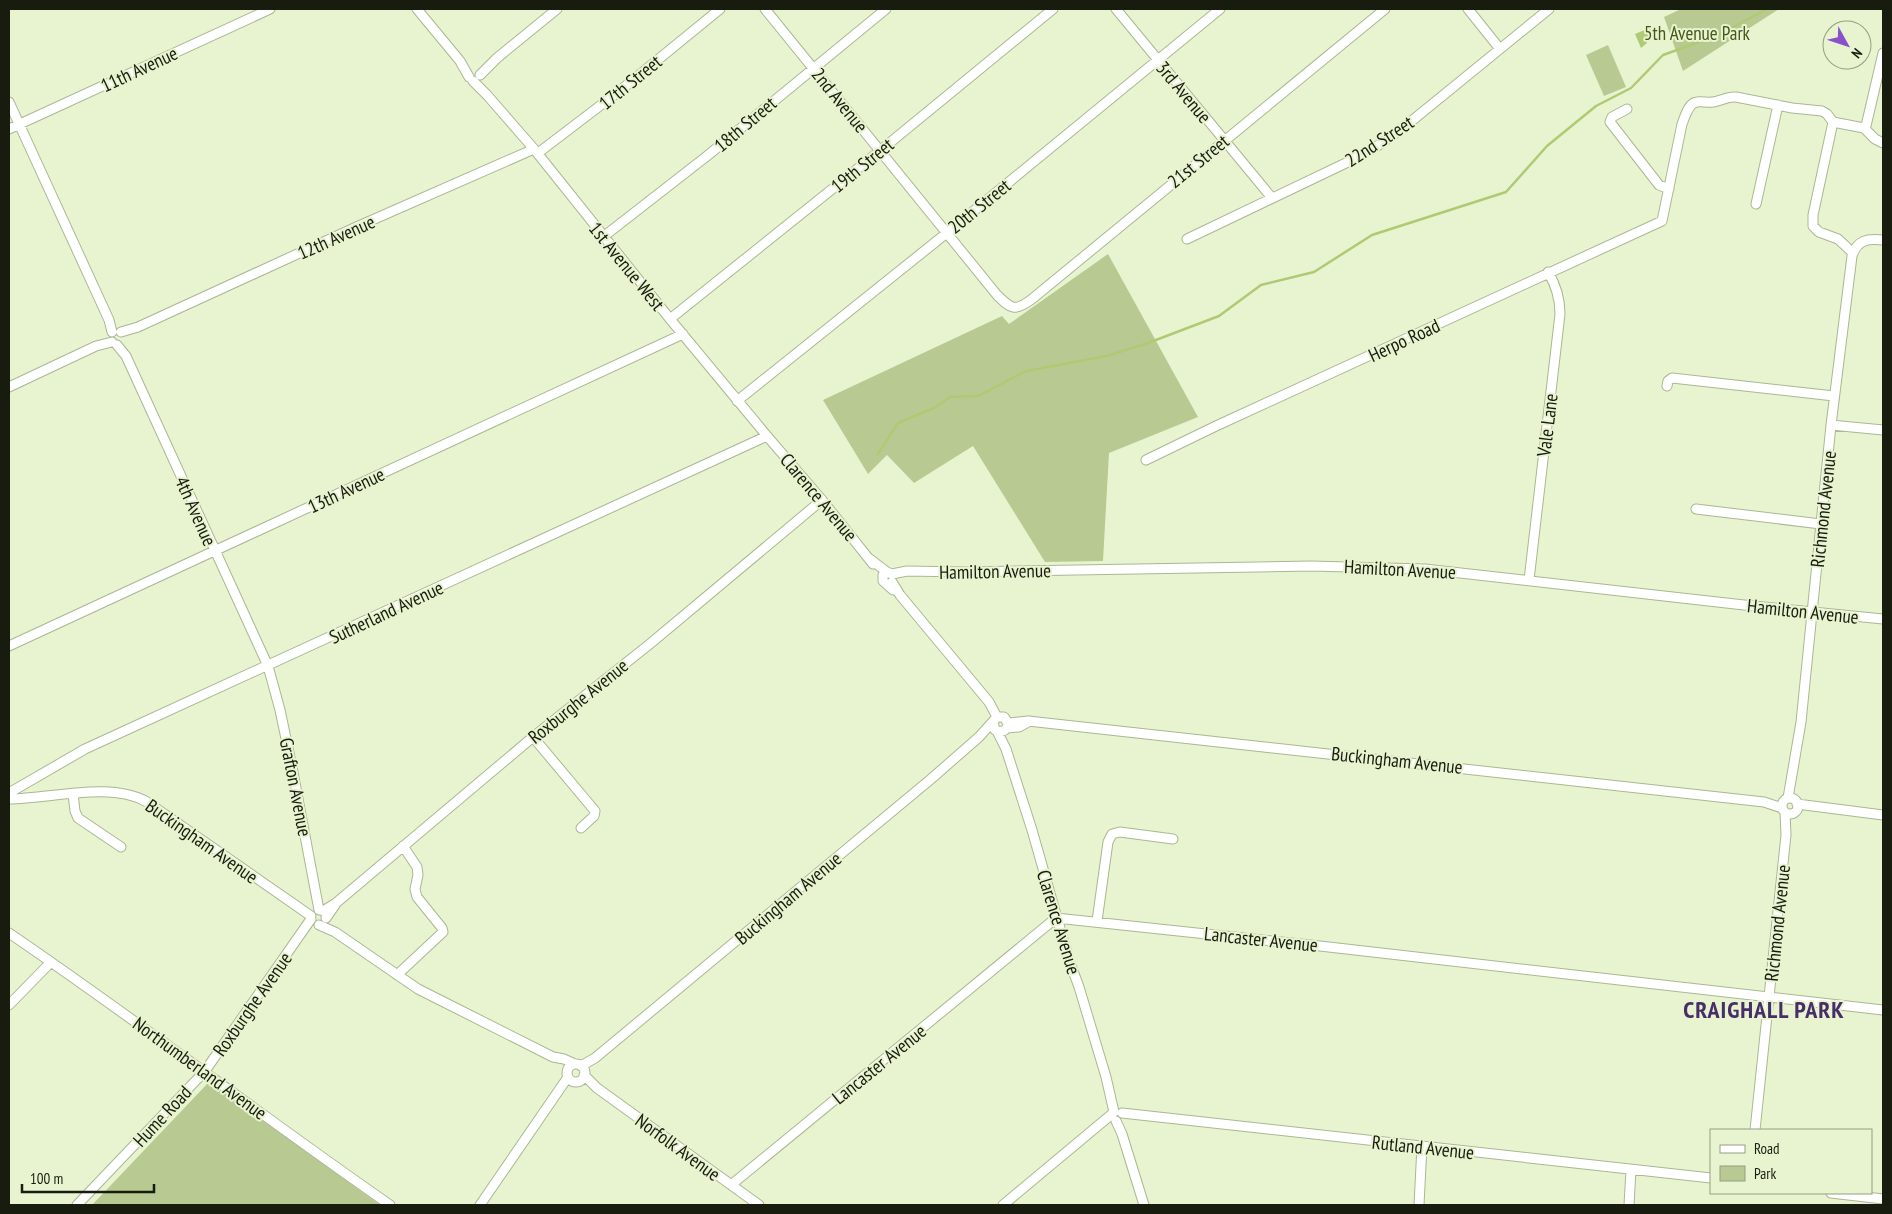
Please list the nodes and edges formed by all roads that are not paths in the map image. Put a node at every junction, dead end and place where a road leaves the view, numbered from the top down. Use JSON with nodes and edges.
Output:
{"nodes":[{"id":1,"x":270,"y":9,"type":"edge"},
{"id":2,"x":418,"y":9,"type":"edge"},
{"id":3,"x":557,"y":9,"type":"edge"},
{"id":4,"x":720,"y":9,"type":"edge"},
{"id":5,"x":765,"y":9,"type":"edge"},
{"id":6,"x":886,"y":9,"type":"edge"},
{"id":7,"x":1052,"y":9,"type":"edge"},
{"id":8,"x":1116,"y":9,"type":"edge"},
{"id":9,"x":1220,"y":9,"type":"edge"},
{"id":10,"x":1385,"y":9,"type":"edge"},
{"id":11,"x":1468,"y":9,"type":"edge"},
{"id":12,"x":1549,"y":9,"type":"edge"},
{"id":13,"x":1500,"y":49,"type":"junction"},
{"id":14,"x":1883,"y":53,"type":"edge"},
{"id":15,"x":1157,"y":60,"type":"junction"},
{"id":16,"x":813,"y":68,"type":"junction"},
{"id":17,"x":475,"y":76,"type":"junction"},
{"id":18,"x":9,"y":102,"type":"edge"},
{"id":19,"x":1778,"y":105,"type":"junction"},
{"id":20,"x":1627,"y":109,"type":"dead end"},
{"id":21,"x":1833,"y":122,"type":"junction"},
{"id":22,"x":18,"y":125,"type":"junction"},
{"id":23,"x":1864,"y":128,"type":"junction"},
{"id":24,"x":9,"y":129,"type":"edge"},
{"id":25,"x":1224,"y":140,"type":"junction"},
{"id":26,"x":1883,"y":143,"type":"edge"},
{"id":27,"x":881,"y":150,"type":"junction"},
{"id":28,"x":536,"y":151,"type":"junction"},
{"id":29,"x":1669,"y":190,"type":"junction"},
{"id":30,"x":1272,"y":198,"type":"junction"},
{"id":31,"x":1756,"y":204,"type":"dead end"},
{"id":32,"x":948,"y":232,"type":"junction"},
{"id":33,"x":603,"y":237,"type":"junction"},
{"id":34,"x":1187,"y":239,"type":"dead end"},
{"id":35,"x":1883,"y":240,"type":"edge"},
{"id":36,"x":1855,"y":249,"type":"junction"},
{"id":37,"x":1548,"y":272,"type":"junction"},
{"id":38,"x":1010,"y":307,"type":"joint"},
{"id":39,"x":670,"y":319,"type":"junction"},
{"id":40,"x":683,"y":334,"type":"junction"},
{"id":41,"x":117,"y":337,"type":"junction"},
{"id":42,"x":9,"y":386,"type":"edge"},
{"id":43,"x":1666,"y":386,"type":"dead end"},
{"id":44,"x":1834,"y":396,"type":"junction"},
{"id":45,"x":737,"y":401,"type":"junction"},
{"id":46,"x":1831,"y":425,"type":"junction"},
{"id":47,"x":1883,"y":430,"type":"edge"},
{"id":48,"x":767,"y":436,"type":"junction"},
{"id":49,"x":1146,"y":460,"type":"dead end"},
{"id":50,"x":822,"y":500,"type":"junction"},
{"id":51,"x":1696,"y":509,"type":"dead end"},
{"id":52,"x":1821,"y":524,"type":"junction"},
{"id":53,"x":214,"y":551,"type":"junction"},
{"id":54,"x":889,"y":577,"type":"junction"},
{"id":55,"x":1529,"y":580,"type":"junction"},
{"id":56,"x":1812,"y":611,"type":"junction"},
{"id":57,"x":1883,"y":619,"type":"edge"},
{"id":58,"x":9,"y":646,"type":"edge"},
{"id":59,"x":268,"y":666,"type":"junction"},
{"id":60,"x":1001,"y":725,"type":"junction"},
{"id":61,"x":533,"y":737,"type":"junction"},
{"id":62,"x":9,"y":793,"type":"edge"},
{"id":63,"x":73,"y":794,"type":"junction"},
{"id":64,"x":9,"y":799,"type":"edge"},
{"id":65,"x":1790,"y":805,"type":"junction"},
{"id":66,"x":1883,"y":815,"type":"edge"},
{"id":67,"x":581,"y":828,"type":"dead end"},
{"id":68,"x":1173,"y":839,"type":"dead end"},
{"id":69,"x":403,"y":846,"type":"junction"},
{"id":70,"x":121,"y":847,"type":"dead end"},
{"id":71,"x":318,"y":917,"type":"junction"},
{"id":72,"x":1056,"y":918,"type":"junction"},
{"id":73,"x":1097,"y":921,"type":"junction"},
{"id":74,"x":9,"y":933,"type":"edge"},
{"id":75,"x":51,"y":962,"type":"junction"},
{"id":76,"x":396,"y":975,"type":"junction"},
{"id":77,"x":1769,"y":996,"type":"junction"},
{"id":78,"x":9,"y":1006,"type":"edge"},
{"id":79,"x":1883,"y":1010,"type":"edge"},
{"id":80,"x":205,"y":1071,"type":"junction"},
{"id":81,"x":577,"y":1073,"type":"junction"},
{"id":82,"x":1117,"y":1116,"type":"junction"},
{"id":83,"x":1755,"y":1129,"type":"edge"},
{"id":84,"x":1422,"y":1146,"type":"junction"},
{"id":85,"x":1631,"y":1170,"type":"junction"},
{"id":86,"x":1710,"y":1178,"type":"edge"},
{"id":87,"x":731,"y":1185,"type":"junction"},
{"id":88,"x":1838,"y":1194,"type":"edge"},
{"id":89,"x":1846,"y":1195,"type":"junction"},
{"id":90,"x":1883,"y":1199,"type":"edge"},
{"id":91,"x":77,"y":1205,"type":"edge"},
{"id":92,"x":390,"y":1205,"type":"edge"},
{"id":93,"x":480,"y":1205,"type":"edge"},
{"id":94,"x":759,"y":1205,"type":"edge"},
{"id":95,"x":1003,"y":1205,"type":"edge"},
{"id":96,"x":1144,"y":1205,"type":"edge"},
{"id":97,"x":1419,"y":1205,"type":"edge"},
{"id":98,"x":1629,"y":1205,"type":"edge"},
{"id":99,"x":1846,"y":1205,"type":"edge"}],
"edges":[{"from":1,"to":22,"type":"street","name":"11th Avenue"},
{"from":2,"to":17,"type":"street","name":"1st Avenue West"},
{"from":3,"to":17,"type":"street"},
{"from":4,"to":28,"type":"street","name":"17th Street"},
{"from":5,"to":16,"type":"street","name":"2nd Avenue"},
{"from":6,"to":16,"type":"street","name":"18th Street"},
{"from":7,"to":27,"type":"street","name":"19th Street"},
{"from":8,"to":15,"type":"street","name":"3rd Avenue"},
{"from":9,"to":15,"type":"street","name":"20th Street"},
{"from":10,"to":25,"type":"street","name":"21st Street"},
{"from":11,"to":13,"type":"street"},
{"from":12,"to":13,"type":"street","name":"22nd Street"},
{"from":13,"to":30,"type":"street","name":"22nd Street"},
{"from":14,"to":23,"type":"street"},
{"from":15,"to":25,"type":"street","name":"3rd Avenue"},
{"from":15,"to":32,"type":"street","name":"20th Street"},
{"from":16,"to":27,"type":"street","name":"2nd Avenue"},
{"from":16,"to":33,"type":"street","name":"18th Street"},
{"from":17,"to":28,"type":"street","name":"1st Avenue West"},
{"from":18,"to":22,"type":"street","name":"4th Avenue"},
{"from":19,"to":21,"type":"street"},
{"from":19,"to":29,"type":"street"},
{"from":19,"to":31,"type":"street"},
{"from":20,"to":29,"type":"street"},
{"from":21,"to":23,"type":"street"},
{"from":21,"to":36,"type":"street"},
{"from":22,"to":24,"type":"street","name":"11th Avenue"},
{"from":22,"to":41,"type":"street","name":"4th Avenue"},
{"from":23,"to":26,"type":"street"},
{"from":25,"to":30,"type":"street","name":"3rd Avenue"},
{"from":25,"to":38,"type":"street","name":"21st Street"},
{"from":27,"to":32,"type":"street","name":"2nd Avenue"},
{"from":27,"to":39,"type":"street","name":"19th Street"},
{"from":28,"to":33,"type":"street","name":"1st Avenue West"},
{"from":28,"to":41,"type":"street","name":"12th Avenue"},
{"from":29,"to":37,"type":"street","name":"Herpo Road"},
{"from":30,"to":34,"type":"street","name":"22nd Street"},
{"from":32,"to":38,"type":"street","name":"2nd Avenue"},
{"from":32,"to":45,"type":"street","name":"20th Street"},
{"from":33,"to":39,"type":"street","name":"1st Avenue West"},
{"from":35,"to":36,"type":"street"},
{"from":36,"to":44,"type":"street","name":"Richmond Avenue"},
{"from":37,"to":49,"type":"street","name":"Herpo Road"},
{"from":37,"to":55,"type":"street","name":"Vale Lane"},
{"from":39,"to":40,"type":"street","name":"1st Avenue West"},
{"from":40,"to":45,"type":"street","name":"1st Avenue West"},
{"from":40,"to":53,"type":"street","name":"13th Avenue"},
{"from":41,"to":42,"type":"street","name":"12th Avenue"},
{"from":41,"to":53,"type":"street","name":"4th Avenue"},
{"from":43,"to":44,"type":"street"},
{"from":44,"to":46,"type":"street","name":"Richmond Avenue"},
{"from":45,"to":48,"type":"street","name":"1st Avenue West"},
{"from":46,"to":47,"type":"street"},
{"from":46,"to":52,"type":"street","name":"Richmond Avenue"},
{"from":48,"to":50,"type":"street","name":"Clarence Avenue"},
{"from":48,"to":59,"type":"street","name":"Sutherland Avenue"},
{"from":50,"to":54,"type":"street","name":"Clarence Avenue"},
{"from":50,"to":61,"type":"street","name":"Roxburghe Avenue"},
{"from":51,"to":52,"type":"street"},
{"from":52,"to":56,"type":"street","name":"Richmond Avenue"},
{"from":53,"to":58,"type":"street","name":"13th Avenue"},
{"from":53,"to":59,"type":"street","name":"4th Avenue"},
{"from":54,"to":55,"type":"street","name":"Hamilton Avenue"},
{"from":54,"to":60,"type":"street","name":"Clarence Avenue"},
{"from":55,"to":56,"type":"street","name":"Hamilton Avenue"},
{"from":56,"to":57,"type":"street","name":"Hamilton Avenue"},
{"from":56,"to":65,"type":"street","name":"Richmond Avenue"},
{"from":59,"to":62,"type":"street","name":"Sutherland Avenue"},
{"from":59,"to":71,"type":"street","name":"Grafton Avenue"},
{"from":60,"to":65,"type":"street","name":"Buckingham Avenue"},
{"from":60,"to":72,"type":"street","name":"Clarence Avenue"},
{"from":60,"to":81,"type":"street","name":"Buckingham Avenue"},
{"from":61,"to":67,"type":"street"},
{"from":61,"to":69,"type":"street","name":"Roxburghe Avenue"},
{"from":63,"to":64,"type":"street","name":"Buckingham Avenue"},
{"from":63,"to":70,"type":"street"},
{"from":63,"to":71,"type":"street","name":"Buckingham Avenue"},
{"from":65,"to":66,"type":"street","name":"Buckingham Avenue"},
{"from":65,"to":77,"type":"street","name":"Richmond Avenue"},
{"from":68,"to":73,"type":"street"},
{"from":69,"to":71,"type":"street","name":"Roxburghe Avenue"},
{"from":69,"to":76,"type":"street"},
{"from":71,"to":76,"type":"street","name":"Buckingham Avenue"},
{"from":71,"to":80,"type":"street","name":"Roxburghe Avenue"},
{"from":72,"to":73,"type":"street","name":"Lancaster Avenue"},
{"from":72,"to":82,"type":"street","name":"Clarence Avenue"},
{"from":72,"to":87,"type":"street","name":"Lancaster Avenue"},
{"from":73,"to":77,"type":"street","name":"Lancaster Avenue"},
{"from":74,"to":75,"type":"street","name":"Northumberland Avenue"},
{"from":75,"to":78,"type":"street"},
{"from":75,"to":80,"type":"street","name":"Northumberland Avenue"},
{"from":76,"to":81,"type":"street","name":"Buckingham Avenue"},
{"from":77,"to":79,"type":"street","name":"Lancaster Avenue"},
{"from":77,"to":83,"type":"street","name":"Richmond Avenue"},
{"from":80,"to":91,"type":"street","name":"Hume Road"},
{"from":80,"to":92,"type":"street","name":"Northumberland Avenue"},
{"from":81,"to":87,"type":"street","name":"Norfolk Avenue"},
{"from":81,"to":93,"type":"street"},
{"from":82,"to":84,"type":"street","name":"Rutland Avenue"},
{"from":82,"to":95,"type":"street"},
{"from":82,"to":96,"type":"street","name":"Clarence Avenue"},
{"from":84,"to":85,"type":"street","name":"Rutland Avenue"},
{"from":84,"to":97,"type":"street"},
{"from":85,"to":86,"type":"street","name":"Rutland Avenue"},
{"from":85,"to":98,"type":"street"},
{"from":87,"to":94,"type":"street","name":"Norfolk Avenue"},
{"from":88,"to":89,"type":"street"},
{"from":89,"to":90,"type":"street"},
{"from":89,"to":99,"type":"street"}]}
